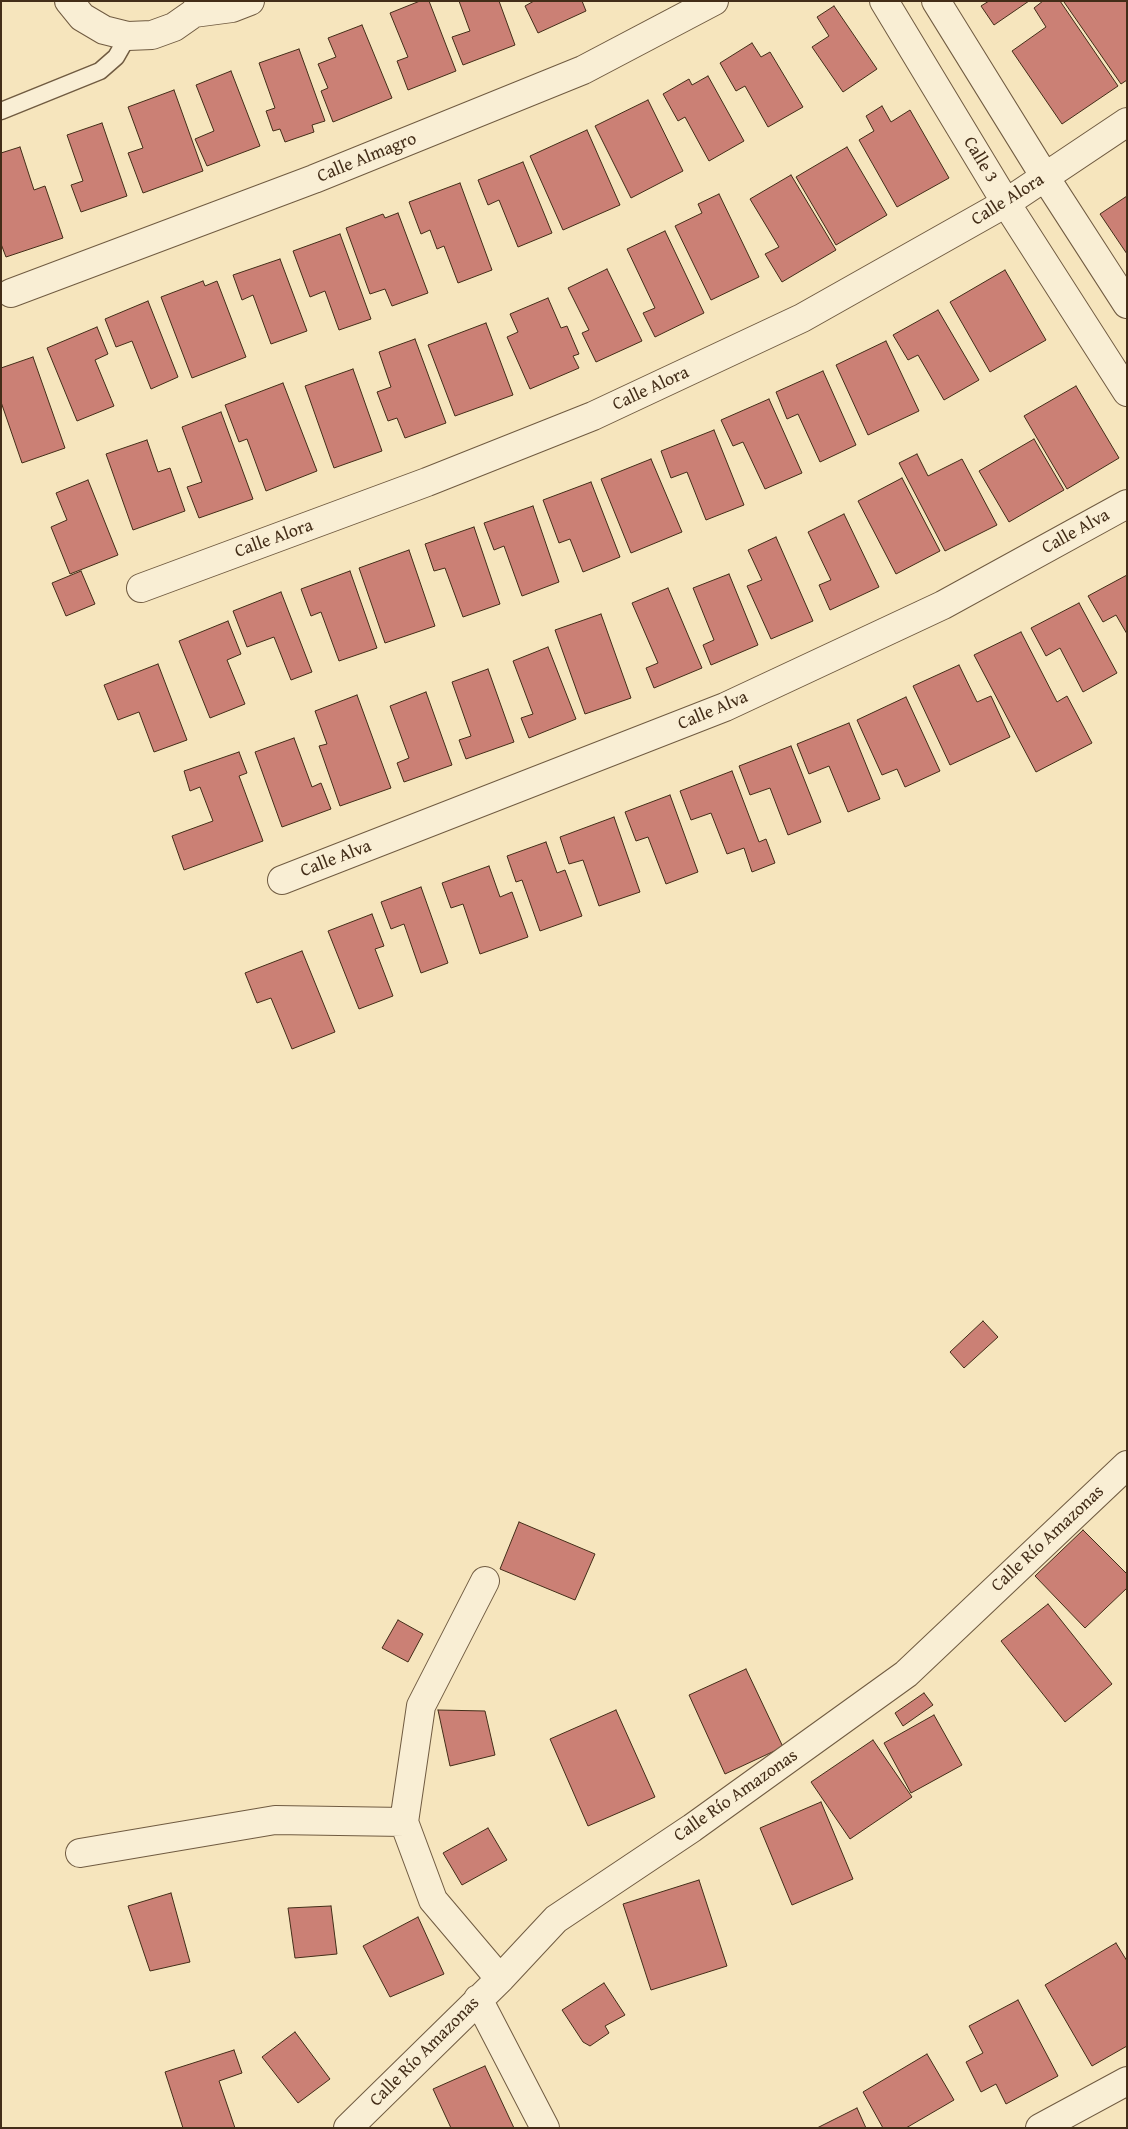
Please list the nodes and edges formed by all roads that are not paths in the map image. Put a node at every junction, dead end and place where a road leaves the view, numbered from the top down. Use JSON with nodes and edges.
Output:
{"nodes":[{"id":1,"x":69,"y":1,"type":"edge"},
{"id":2,"x":250,"y":1,"type":"edge"},
{"id":3,"x":714,"y":1,"type":"edge"},
{"id":4,"x":884,"y":1,"type":"edge"},
{"id":5,"x":936,"y":1,"type":"edge"},
{"id":6,"x":198,"y":7,"type":"edge"},
{"id":7,"x":128,"y":36,"type":"junction"},
{"id":8,"x":1,"y":111,"type":"edge"},
{"id":9,"x":1127,"y":122,"type":"edge"},
{"id":10,"x":1044,"y":178,"type":"junction"},
{"id":11,"x":1006,"y":203,"type":"junction"},
{"id":12,"x":11,"y":293,"type":"dead end"},
{"id":13,"x":1127,"y":304,"type":"edge"},
{"id":14,"x":1127,"y":392,"type":"edge"},
{"id":15,"x":1127,"y":504,"type":"edge"},
{"id":16,"x":141,"y":588,"type":"dead end"},
{"id":17,"x":282,"y":880,"type":"dead end"},
{"id":18,"x":1127,"y":1465,"type":"edge"},
{"id":19,"x":486,"y":1581,"type":"dead end"},
{"id":20,"x":404,"y":1822,"type":"junction"},
{"id":21,"x":80,"y":1853,"type":"dead end"},
{"id":22,"x":500,"y":1979,"type":"junction"},
{"id":23,"x":478,"y":1999,"type":"junction"},
{"id":24,"x":1127,"y":2081,"type":"edge"},
{"id":25,"x":348,"y":2128,"type":"edge"},
{"id":26,"x":545,"y":2128,"type":"edge"},
{"id":27,"x":1040,"y":2128,"type":"edge"}],
"edges":[{"from":1,"to":7,"type":"street"},
{"from":2,"to":6,"type":"street"},
{"from":3,"to":12,"type":"street","name":"Calle Almagro"},
{"from":4,"to":11,"type":"street","name":"Calle 3"},
{"from":5,"to":10,"type":"street"},
{"from":6,"to":7,"type":"street"},
{"from":7,"to":8,"type":"lane"},
{"from":9,"to":10,"type":"street","name":"Calle Alora"},
{"from":10,"to":11,"type":"street","name":"Calle Alora"},
{"from":10,"to":13,"type":"street"},
{"from":11,"to":14,"type":"street","name":"Calle 3"},
{"from":11,"to":16,"type":"street","name":"Calle Alora"},
{"from":15,"to":17,"type":"street","name":"Calle Alva"},
{"from":18,"to":22,"type":"street","name":"Calle Río Amazonas"},
{"from":19,"to":20,"type":"street"},
{"from":20,"to":21,"type":"street"},
{"from":20,"to":22,"type":"street"},
{"from":22,"to":23,"type":"street","name":"Calle Río Amazonas"},
{"from":23,"to":25,"type":"street","name":"Calle Río Amazonas"},
{"from":23,"to":26,"type":"street"},
{"from":24,"to":27,"type":"street"}]}
